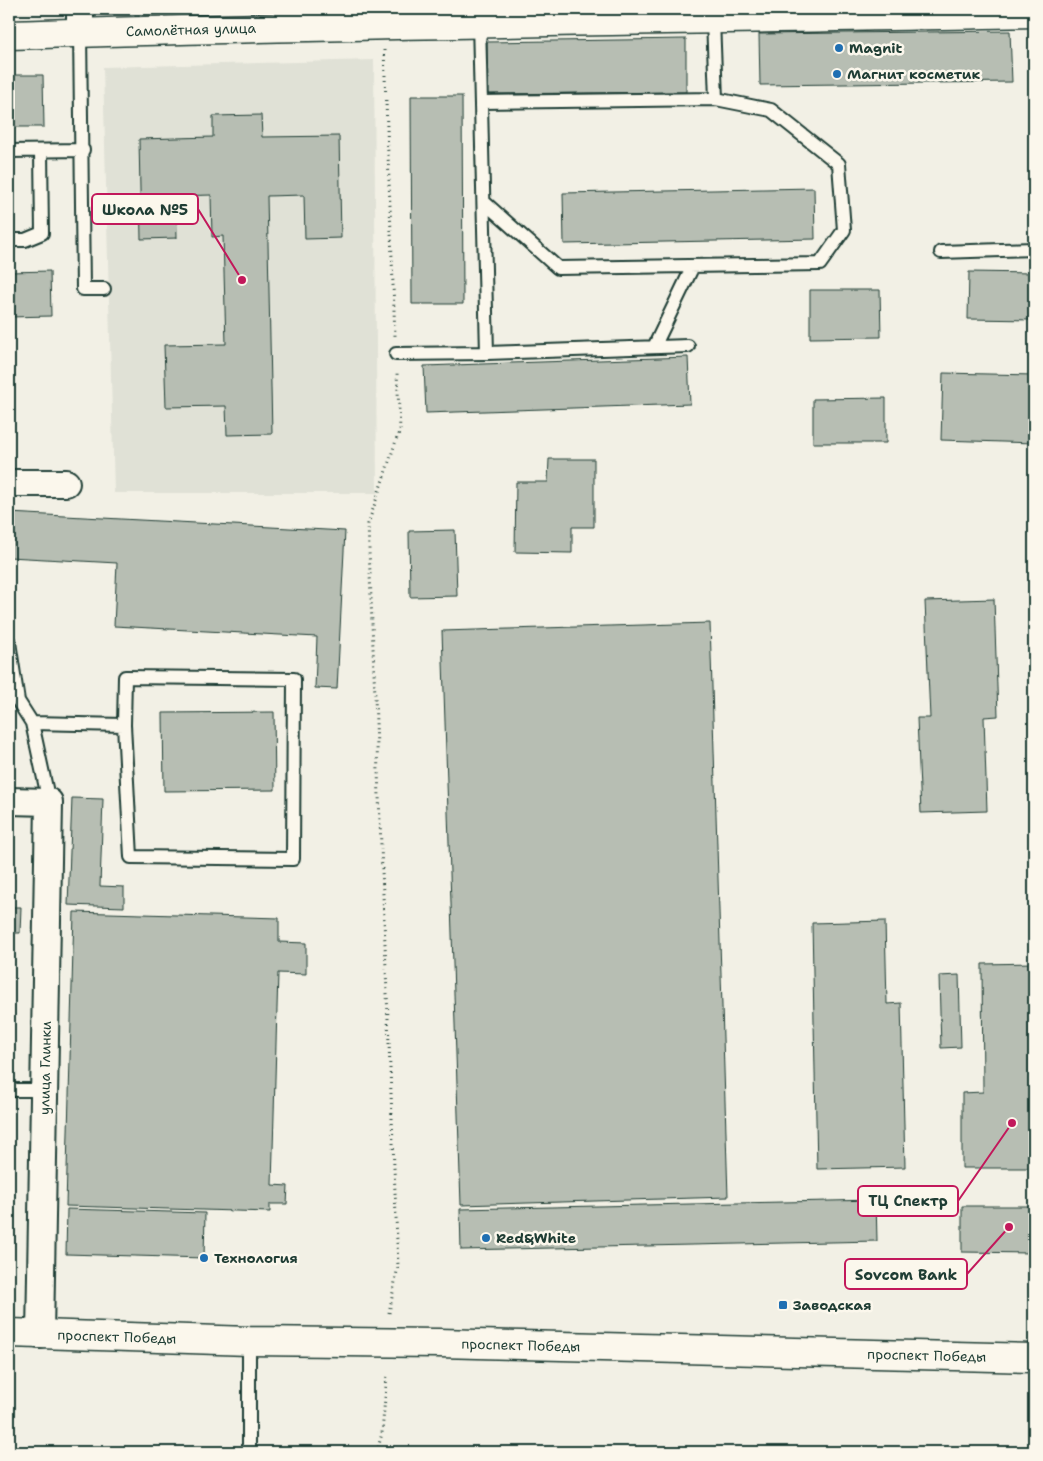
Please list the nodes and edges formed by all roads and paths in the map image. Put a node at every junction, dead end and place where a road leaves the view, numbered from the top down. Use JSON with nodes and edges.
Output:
{"nodes":[{"id":1,"x":1034,"y":13,"type":"edge"},
{"id":2,"x":712,"y":15,"type":"edge"},
{"id":3,"x":80,"y":20,"type":"edge"},
{"id":4,"x":479,"y":22,"type":"junction"},
{"id":5,"x":9,"y":35,"type":"edge"},
{"id":6,"x":384,"y":49,"type":"dead end"},
{"id":7,"x":716,"y":100,"type":"junction"},
{"id":8,"x":482,"y":102,"type":"junction"},
{"id":9,"x":83,"y":150,"type":"junction"},
{"id":10,"x":9,"y":151,"type":"edge"},
{"id":11,"x":41,"y":151,"type":"junction"},
{"id":12,"x":484,"y":202,"type":"junction"},
{"id":13,"x":9,"y":240,"type":"edge"},
{"id":14,"x":1034,"y":249,"type":"edge"},
{"id":15,"x":940,"y":252,"type":"dead end"},
{"id":16,"x":693,"y":266,"type":"junction"},
{"id":17,"x":104,"y":289,"type":"dead end"},
{"id":18,"x":688,"y":346,"type":"dead end"},
{"id":19,"x":654,"y":347,"type":"junction"},
{"id":20,"x":487,"y":353,"type":"junction"},
{"id":21,"x":396,"y":354,"type":"junction"},
{"id":22,"x":9,"y":483,"type":"edge"},
{"id":23,"x":66,"y":484,"type":"dead end"},
{"id":24,"x":9,"y":642,"type":"edge"},
{"id":25,"x":32,"y":723,"type":"junction"},
{"id":26,"x":124,"y":726,"type":"junction"},
{"id":27,"x":9,"y":801,"type":"edge"},
{"id":28,"x":49,"y":802,"type":"junction"},
{"id":29,"x":9,"y":1090,"type":"edge"},
{"id":30,"x":45,"y":1090,"type":"junction"},
{"id":31,"x":389,"y":1313,"type":"dead end"},
{"id":32,"x":9,"y":1333,"type":"edge"},
{"id":33,"x":40,"y":1335,"type":"junction"},
{"id":34,"x":249,"y":1341,"type":"junction"},
{"id":35,"x":1034,"y":1358,"type":"edge"},
{"id":36,"x":387,"y":1374,"type":"dead end"},
{"id":37,"x":249,"y":1452,"type":"edge"},
{"id":38,"x":377,"y":1452,"type":"edge"}],
"edges":[{"from":1,"to":2,"type":"street","name":"Самолётная улица"},
{"from":2,"to":4,"type":"street","name":"Самолётная улица"},
{"from":2,"to":7,"type":"lane"},
{"from":3,"to":4,"type":"street","name":"Самолётная улица"},
{"from":3,"to":5,"type":"street","name":"Самолётная улица"},
{"from":3,"to":9,"type":"lane"},
{"from":4,"to":8,"type":"lane"},
{"from":6,"to":21,"type":"path"},
{"from":7,"to":8,"type":"lane"},
{"from":7,"to":16,"type":"lane"},
{"from":8,"to":12,"type":"lane"},
{"from":9,"to":11,"type":"lane"},
{"from":9,"to":17,"type":"lane"},
{"from":10,"to":11,"type":"lane"},
{"from":11,"to":13,"type":"lane"},
{"from":12,"to":16,"type":"lane"},
{"from":12,"to":20,"type":"lane"},
{"from":14,"to":15,"type":"lane"},
{"from":16,"to":19,"type":"lane"},
{"from":18,"to":19,"type":"lane"},
{"from":19,"to":20,"type":"lane"},
{"from":20,"to":21,"type":"lane"},
{"from":21,"to":31,"type":"path"},
{"from":22,"to":23,"type":"street"},
{"from":24,"to":25,"type":"lane"},
{"from":25,"to":26,"type":"lane"},
{"from":25,"to":28,"type":"lane"},
{"from":26,"to":26,"type":"lane"},
{"from":27,"to":28,"type":"street"},
{"from":28,"to":30,"type":"street","name":"улица Глинки"},
{"from":29,"to":30,"type":"lane"},
{"from":30,"to":33,"type":"street","name":"улица Глинки"},
{"from":32,"to":33,"type":"street","name":"проспект Победы"},
{"from":33,"to":34,"type":"street","name":"проспект Победы"},
{"from":34,"to":35,"type":"street","name":"проспект Победы"},
{"from":34,"to":37,"type":"lane"},
{"from":36,"to":38,"type":"path"}]}
